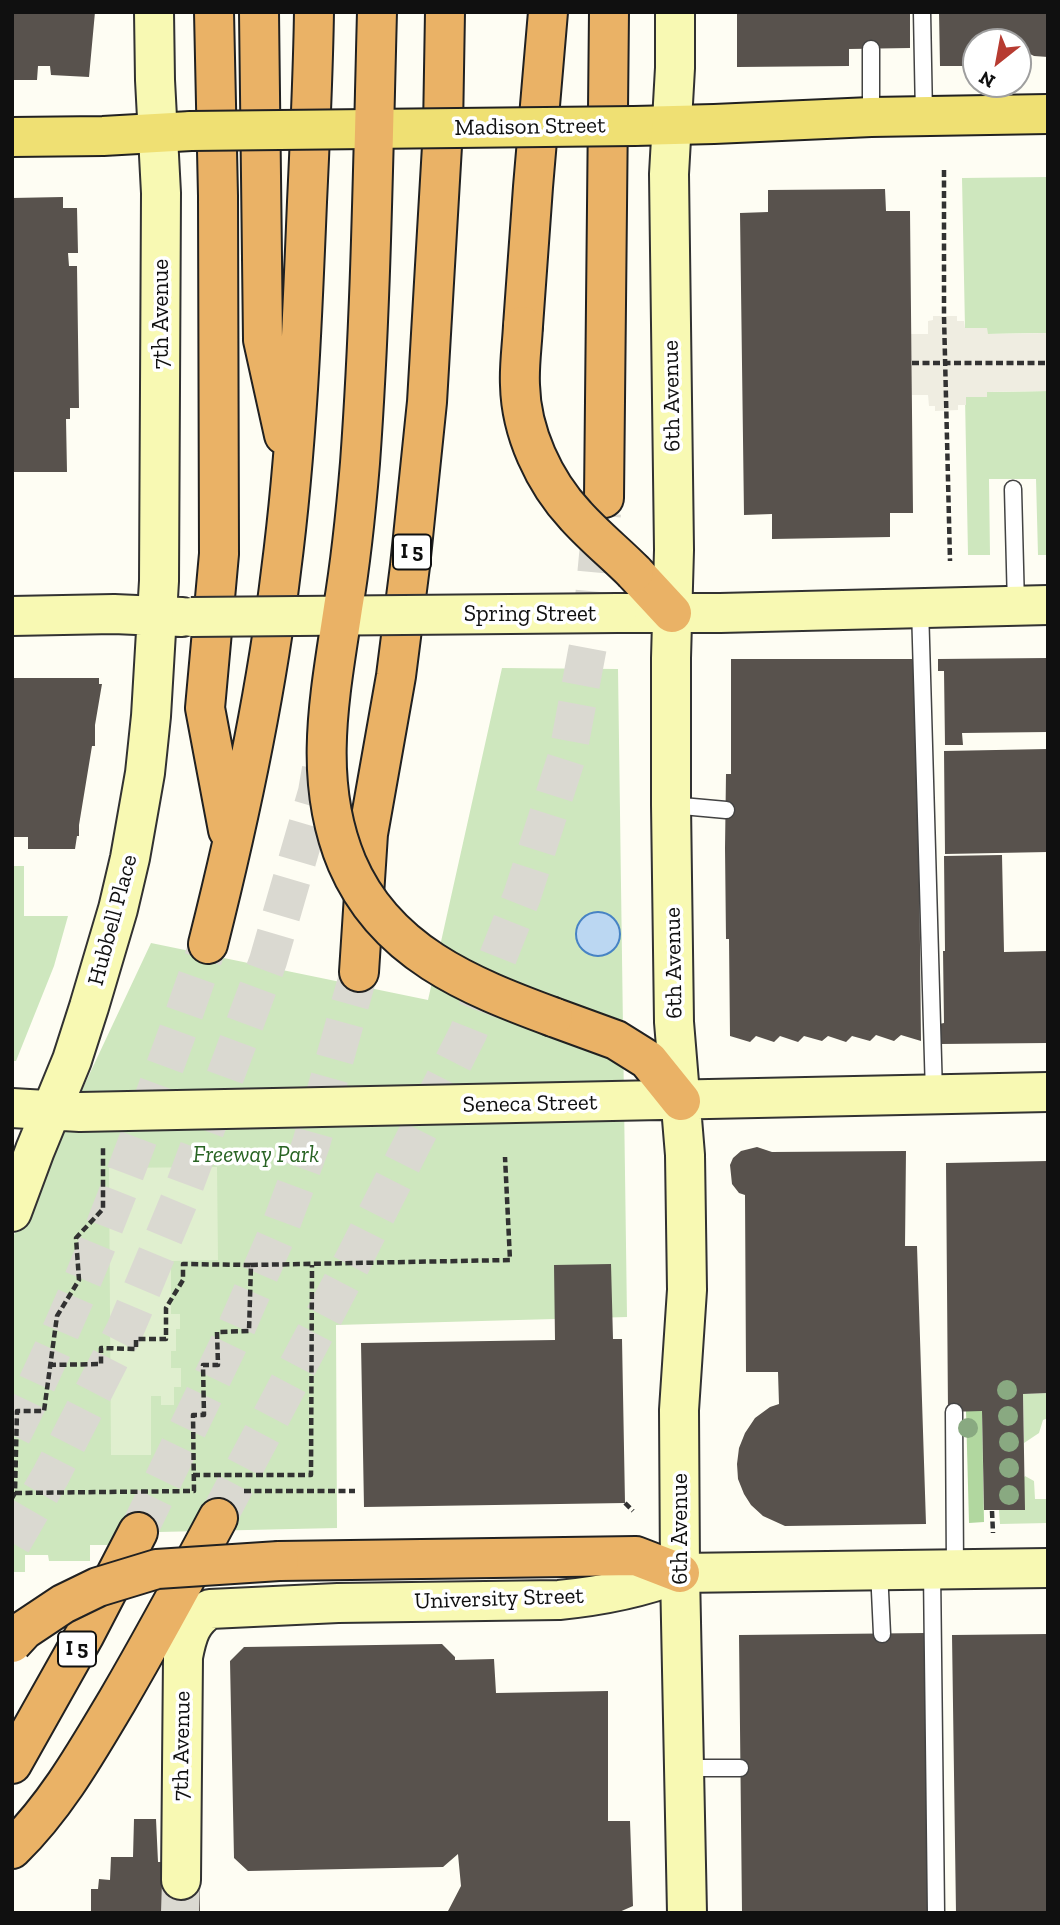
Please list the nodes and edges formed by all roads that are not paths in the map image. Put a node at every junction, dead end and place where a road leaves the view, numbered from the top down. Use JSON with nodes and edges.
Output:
{"nodes":[{"id":1,"x":154,"y":12,"type":"edge"},
{"id":2,"x":214,"y":12,"type":"edge"},
{"id":3,"x":259,"y":12,"type":"edge"},
{"id":4,"x":377,"y":12,"type":"edge"},
{"id":5,"x":445,"y":12,"type":"edge"},
{"id":6,"x":472,"y":12,"type":"edge"},
{"id":7,"x":548,"y":12,"type":"edge"},
{"id":8,"x":609,"y":12,"type":"edge"},
{"id":9,"x":675,"y":12,"type":"edge"},
{"id":10,"x":922,"y":12,"type":"edge"},
{"id":11,"x":314,"y":15,"type":"edge"},
{"id":12,"x":871,"y":48,"type":"dead end"},
{"id":13,"x":1048,"y":114,"type":"edge"},
{"id":14,"x":924,"y":116,"type":"junction"},
{"id":15,"x":871,"y":117,"type":"junction"},
{"id":16,"x":672,"y":125,"type":"junction"},
{"id":17,"x":443,"y":129,"type":"junction"},
{"id":18,"x":175,"y":132,"type":"junction"},
{"id":19,"x":12,"y":136,"type":"edge"},
{"id":20,"x":292,"y":475,"type":"junction"},
{"id":21,"x":1013,"y":489,"type":"dead end"},
{"id":22,"x":604,"y":498,"type":"tunnel mouth"},
{"id":23,"x":1032,"y":605,"type":"edge"},
{"id":24,"x":920,"y":607,"type":"junction"},
{"id":25,"x":672,"y":613,"type":"junction"},
{"id":26,"x":12,"y":616,"type":"edge"},
{"id":27,"x":174,"y":616,"type":"junction"},
{"id":28,"x":671,"y":805,"type":"junction"},
{"id":29,"x":726,"y":810,"type":"dead end"},
{"id":30,"x":232,"y":848,"type":"junction"},
{"id":31,"x":208,"y":944,"type":"tunnel mouth"},
{"id":32,"x":359,"y":972,"type":"tunnel mouth"},
{"id":33,"x":1048,"y":1092,"type":"edge"},
{"id":34,"x":934,"y":1094,"type":"junction"},
{"id":35,"x":681,"y":1101,"type":"junction"},
{"id":36,"x":12,"y":1108,"type":"edge"},
{"id":37,"x":51,"y":1111,"type":"junction"},
{"id":38,"x":12,"y":1212,"type":"edge"},
{"id":39,"x":954,"y":1412,"type":"dead end"},
{"id":40,"x":226,"y":1505,"type":"tunnel mouth"},
{"id":41,"x":138,"y":1532,"type":"tunnel mouth"},
{"id":42,"x":1048,"y":1568,"type":"edge"},
{"id":43,"x":943,"y":1569,"type":"junction"},
{"id":44,"x":879,"y":1570,"type":"junction"},
{"id":45,"x":680,"y":1573,"type":"junction"},
{"id":46,"x":200,"y":1615,"type":"joint"},
{"id":47,"x":882,"y":1634,"type":"dead end"},
{"id":48,"x":12,"y":1643,"type":"edge"},
{"id":49,"x":12,"y":1764,"type":"edge"},
{"id":50,"x":684,"y":1768,"type":"junction"},
{"id":51,"x":740,"y":1768,"type":"dead end"},
{"id":52,"x":12,"y":1849,"type":"edge"},
{"id":53,"x":181,"y":1880,"type":"tunnel mouth"},
{"id":54,"x":687,"y":1913,"type":"edge"},
{"id":55,"x":936,"y":1913,"type":"edge"}],
"edges":[{"from":1,"to":18,"type":"street","name":"7th Avenue"},
{"from":2,"to":30,"type":"highway"},
{"from":3,"to":20,"type":"highway"},
{"from":4,"to":35,"type":"highway","bridge":true},
{"from":5,"to":17,"type":"highway","number":"I 5"},
{"from":6,"to":17,"type":"highway","number":"I 5"},
{"from":7,"to":25,"type":"highway","bridge":true},
{"from":8,"to":22,"type":"highway"},
{"from":9,"to":16,"type":"street","name":"6th Avenue"},
{"from":10,"to":14,"type":"lane"},
{"from":11,"to":20,"type":"highway"},
{"from":12,"to":15,"type":"lane"},
{"from":13,"to":14,"type":"main road","name":"Madison Street"},
{"from":14,"to":15,"type":"main road","name":"Madison Street"},
{"from":15,"to":16,"type":"main road","name":"Madison Street"},
{"from":16,"to":18,"type":"main road","name":"Madison Street","bridge":true},
{"from":16,"to":25,"type":"street","name":"6th Avenue"},
{"from":17,"to":32,"type":"highway","number":"I 5"},
{"from":18,"to":19,"type":"main road","name":"Madison Street"},
{"from":18,"to":27,"type":"street","name":"7th Avenue"},
{"from":20,"to":30,"type":"highway"},
{"from":21,"to":23,"type":"lane"},
{"from":23,"to":24,"type":"street","name":"Spring Street"},
{"from":24,"to":25,"type":"street","name":"Spring Street"},
{"from":24,"to":34,"type":"lane"},
{"from":25,"to":27,"type":"street","name":"Spring Street","bridge":true},
{"from":25,"to":28,"type":"street","name":"6th Avenue"},
{"from":26,"to":27,"type":"street","name":"Spring Street"},
{"from":27,"to":37,"type":"street","name":"Hubbell Place"},
{"from":28,"to":29,"type":"lane"},
{"from":28,"to":35,"type":"street","name":"6th Avenue"},
{"from":30,"to":31,"type":"highway"},
{"from":33,"to":34,"type":"street","name":"Seneca Street"},
{"from":34,"to":35,"type":"street","name":"Seneca Street"},
{"from":35,"to":37,"type":"street","name":"Seneca Street"},
{"from":35,"to":45,"type":"street","name":"6th Avenue"},
{"from":36,"to":37,"type":"street","name":"Seneca Street"},
{"from":37,"to":38,"type":"street","name":"Hubbell Place"},
{"from":39,"to":43,"type":"lane"},
{"from":40,"to":52,"type":"highway"},
{"from":41,"to":49,"type":"highway","number":"I 5"},
{"from":42,"to":43,"type":"street","name":"University Street"},
{"from":43,"to":44,"type":"street","name":"University Street"},
{"from":43,"to":55,"type":"lane"},
{"from":44,"to":45,"type":"street","name":"University Street"},
{"from":44,"to":47,"type":"lane"},
{"from":45,"to":46,"type":"street","name":"University Street"},
{"from":45,"to":48,"type":"highway","bridge":true},
{"from":45,"to":50,"type":"street","name":"6th Avenue"},
{"from":46,"to":53,"type":"street","name":"7th Avenue"},
{"from":50,"to":51,"type":"lane"},
{"from":50,"to":54,"type":"street","name":"6th Avenue"}]}
